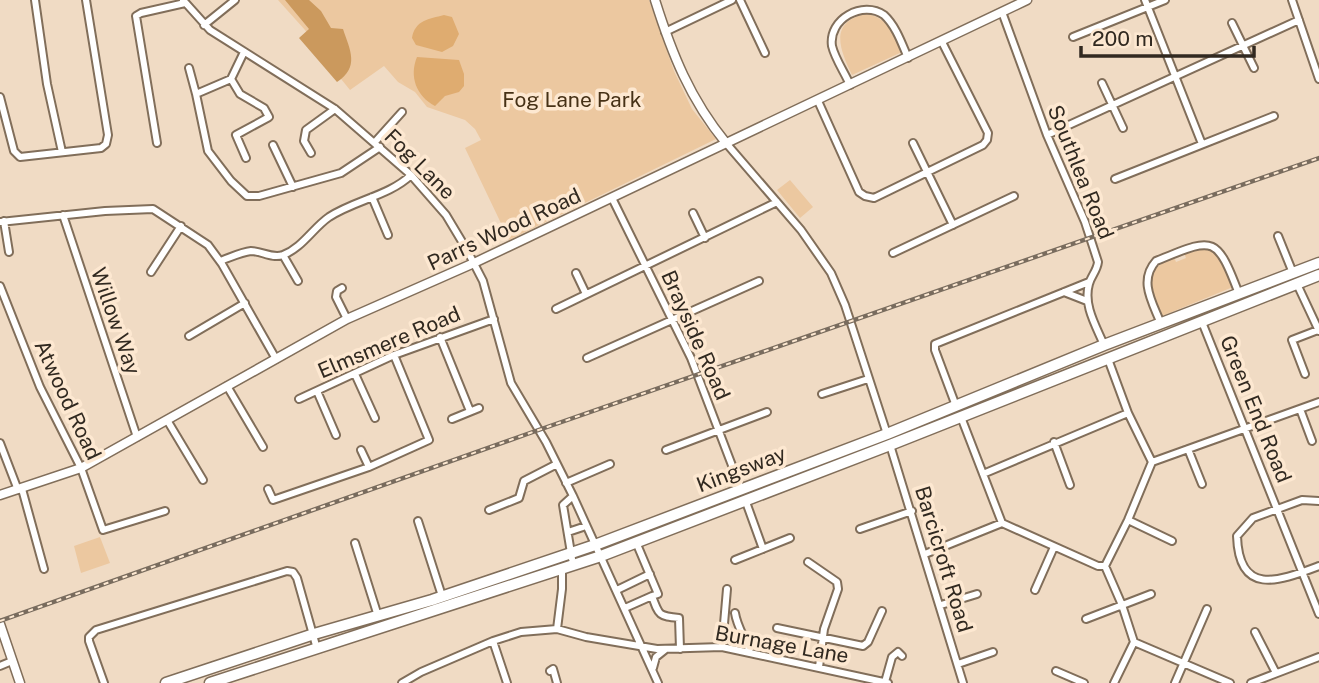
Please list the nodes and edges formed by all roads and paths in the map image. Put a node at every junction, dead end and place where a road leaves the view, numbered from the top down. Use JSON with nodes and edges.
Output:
{"nodes":[{"id":1,"x":36,"y":0,"type":"edge"},
{"id":2,"x":86,"y":0,"type":"edge"},
{"id":3,"x":235,"y":0,"type":"edge"},
{"id":4,"x":655,"y":0,"type":"edge"},
{"id":5,"x":733,"y":0,"type":"edge"},
{"id":6,"x":740,"y":0,"type":"edge"},
{"id":7,"x":1003,"y":0,"type":"edge"},
{"id":8,"x":1027,"y":0,"type":"edge"},
{"id":9,"x":1165,"y":0,"type":"edge"},
{"id":10,"x":1292,"y":0,"type":"edge"},
{"id":11,"x":185,"y":2,"type":"edge"},
{"id":12,"x":1147,"y":3,"type":"edge"},
{"id":13,"x":1004,"y":11,"type":"junction"},
{"id":14,"x":1298,"y":20,"type":"junction"},
{"id":15,"x":1233,"y":23,"type":"dead end"},
{"id":16,"x":204,"y":25,"type":"junction"},
{"id":17,"x":665,"y":32,"type":"junction"},
{"id":18,"x":1073,"y":37,"type":"dead end"},
{"id":19,"x":942,"y":42,"type":"junction"},
{"id":20,"x":1243,"y":46,"type":"junction"},
{"id":21,"x":244,"y":52,"type":"junction"},
{"id":22,"x":765,"y":54,"type":"dead end"},
{"id":23,"x":908,"y":58,"type":"junction"},
{"id":24,"x":190,"y":68,"type":"dead end"},
{"id":25,"x":1254,"y":68,"type":"dead end"},
{"id":26,"x":1175,"y":76,"type":"junction"},
{"id":27,"x":231,"y":79,"type":"junction"},
{"id":28,"x":1319,"y":79,"type":"edge"},
{"id":29,"x":1102,"y":83,"type":"dead end"},
{"id":30,"x":850,"y":85,"type":"junction"},
{"id":31,"x":196,"y":94,"type":"junction"},
{"id":32,"x":0,"y":97,"type":"edge"},
{"id":33,"x":818,"y":101,"type":"junction"},
{"id":34,"x":1112,"y":106,"type":"junction"},
{"id":35,"x":335,"y":109,"type":"junction"},
{"id":36,"x":402,"y":112,"type":"dead end"},
{"id":37,"x":1274,"y":116,"type":"dead end"},
{"id":38,"x":1123,"y":128,"type":"dead end"},
{"id":39,"x":1047,"y":135,"type":"junction"},
{"id":40,"x":157,"y":143,"type":"dead end"},
{"id":41,"x":726,"y":143,"type":"junction"},
{"id":42,"x":914,"y":143,"type":"dead end"},
{"id":43,"x":1202,"y":144,"type":"junction"},
{"id":44,"x":274,"y":145,"type":"dead end"},
{"id":45,"x":377,"y":145,"type":"junction"},
{"id":46,"x":62,"y":152,"type":"junction"},
{"id":47,"x":311,"y":153,"type":"dead end"},
{"id":48,"x":246,"y":158,"type":"dead end"},
{"id":49,"x":927,"y":172,"type":"junction"},
{"id":50,"x":411,"y":175,"type":"junction"},
{"id":51,"x":1115,"y":179,"type":"dead end"},
{"id":52,"x":293,"y":187,"type":"junction"},
{"id":53,"x":1014,"y":195,"type":"dead end"},
{"id":54,"x":372,"y":197,"type":"junction"},
{"id":55,"x":611,"y":198,"type":"junction"},
{"id":56,"x":777,"y":202,"type":"junction"},
{"id":57,"x":693,"y":213,"type":"dead end"},
{"id":58,"x":63,"y":215,"type":"junction"},
{"id":59,"x":2,"y":222,"type":"edge"},
{"id":60,"x":953,"y":225,"type":"junction"},
{"id":61,"x":181,"y":226,"type":"junction"},
{"id":62,"x":388,"y":235,"type":"dead end"},
{"id":63,"x":1278,"y":236,"type":"dead end"},
{"id":64,"x":705,"y":238,"type":"junction"},
{"id":65,"x":9,"y":252,"type":"dead end"},
{"id":66,"x":893,"y":253,"type":"dead end"},
{"id":67,"x":283,"y":255,"type":"junction"},
{"id":68,"x":220,"y":261,"type":"junction"},
{"id":69,"x":474,"y":263,"type":"junction"},
{"id":70,"x":1319,"y":263,"type":"edge"},
{"id":71,"x":646,"y":265,"type":"junction"},
{"id":72,"x":151,"y":272,"type":"dead end"},
{"id":73,"x":576,"y":273,"type":"dead end"},
{"id":74,"x":1293,"y":273,"type":"junction"},
{"id":75,"x":1319,"y":275,"type":"edge"},
{"id":76,"x":298,"y":281,"type":"dead end"},
{"id":77,"x":758,"y":281,"type":"dead end"},
{"id":78,"x":1089,"y":282,"type":"junction"},
{"id":79,"x":1297,"y":284,"type":"junction"},
{"id":80,"x":0,"y":286,"type":"edge"},
{"id":81,"x":342,"y":288,"type":"dead end"},
{"id":82,"x":1064,"y":292,"type":"junction"},
{"id":83,"x":586,"y":294,"type":"junction"},
{"id":84,"x":1239,"y":294,"type":"junction"},
{"id":85,"x":1087,"y":301,"type":"junction"},
{"id":86,"x":245,"y":303,"type":"junction"},
{"id":87,"x":556,"y":309,"type":"dead end"},
{"id":88,"x":1198,"y":311,"type":"junction"},
{"id":89,"x":494,"y":318,"type":"junction"},
{"id":90,"x":347,"y":319,"type":"junction"},
{"id":91,"x":672,"y":321,"type":"junction"},
{"id":92,"x":1202,"y":322,"type":"junction"},
{"id":93,"x":1161,"y":324,"type":"junction"},
{"id":94,"x":1319,"y":331,"type":"edge"},
{"id":95,"x":189,"y":336,"type":"dead end"},
{"id":96,"x":439,"y":337,"type":"junction"},
{"id":97,"x":1104,"y":345,"type":"junction"},
{"id":98,"x":394,"y":355,"type":"junction"},
{"id":99,"x":587,"y":358,"type":"dead end"},
{"id":100,"x":276,"y":359,"type":"junction"},
{"id":101,"x":1108,"y":359,"type":"junction"},
{"id":102,"x":355,"y":373,"type":"junction"},
{"id":103,"x":1306,"y":374,"type":"dead end"},
{"id":104,"x":868,"y":379,"type":"junction"},
{"id":105,"x":227,"y":386,"type":"junction"},
{"id":106,"x":317,"y":391,"type":"junction"},
{"id":107,"x":822,"y":394,"type":"dead end"},
{"id":108,"x":299,"y":399,"type":"dead end"},
{"id":109,"x":1319,"y":402,"type":"edge"},
{"id":110,"x":956,"y":406,"type":"junction"},
{"id":111,"x":479,"y":408,"type":"dead end"},
{"id":112,"x":1300,"y":409,"type":"junction"},
{"id":113,"x":470,"y":411,"type":"junction"},
{"id":114,"x":767,"y":412,"type":"dead end"},
{"id":115,"x":1129,"y":412,"type":"junction"},
{"id":116,"x":961,"y":417,"type":"junction"},
{"id":117,"x":375,"y":418,"type":"dead end"},
{"id":118,"x":452,"y":419,"type":"dead end"},
{"id":119,"x":167,"y":420,"type":"junction"},
{"id":120,"x":1245,"y":427,"type":"junction"},
{"id":121,"x":717,"y":430,"type":"junction"},
{"id":122,"x":887,"y":434,"type":"junction"},
{"id":123,"x":336,"y":435,"type":"dead end"},
{"id":124,"x":138,"y":437,"type":"junction"},
{"id":125,"x":1312,"y":441,"type":"dead end"},
{"id":126,"x":1054,"y":442,"type":"junction"},
{"id":127,"x":0,"y":443,"type":"edge"},
{"id":128,"x":890,"y":445,"type":"junction"},
{"id":129,"x":263,"y":447,"type":"dead end"},
{"id":130,"x":1188,"y":449,"type":"junction"},
{"id":131,"x":361,"y":450,"type":"dead end"},
{"id":132,"x":666,"y":450,"type":"dead end"},
{"id":133,"x":1152,"y":463,"type":"junction"},
{"id":134,"x":557,"y":464,"type":"junction"},
{"id":135,"x":610,"y":464,"type":"dead end"},
{"id":136,"x":369,"y":467,"type":"junction"},
{"id":137,"x":81,"y":468,"type":"junction"},
{"id":138,"x":982,"y":474,"type":"junction"},
{"id":139,"x":204,"y":480,"type":"dead end"},
{"id":140,"x":566,"y":483,"type":"junction"},
{"id":141,"x":1202,"y":484,"type":"dead end"},
{"id":142,"x":1070,"y":485,"type":"dead end"},
{"id":143,"x":20,"y":489,"type":"junction"},
{"id":144,"x":268,"y":489,"type":"dead end"},
{"id":145,"x":741,"y":489,"type":"junction"},
{"id":146,"x":0,"y":495,"type":"edge"},
{"id":147,"x":573,"y":496,"type":"junction"},
{"id":148,"x":1319,"y":501,"type":"edge"},
{"id":149,"x":746,"y":502,"type":"junction"},
{"id":150,"x":1277,"y":509,"type":"junction"},
{"id":151,"x":489,"y":510,"type":"dead end"},
{"id":152,"x":165,"y":511,"type":"dead end"},
{"id":153,"x":912,"y":512,"type":"junction"},
{"id":154,"x":1128,"y":520,"type":"junction"},
{"id":155,"x":418,"y":521,"type":"dead end"},
{"id":156,"x":1002,"y":523,"type":"junction"},
{"id":157,"x":586,"y":526,"type":"junction"},
{"id":158,"x":667,"y":529,"type":"junction"},
{"id":159,"x":860,"y":529,"type":"dead end"},
{"id":160,"x":568,"y":532,"type":"junction"},
{"id":161,"x":790,"y":538,"type":"dead end"},
{"id":162,"x":1172,"y":541,"type":"dead end"},
{"id":163,"x":636,"y":542,"type":"junction"},
{"id":164,"x":355,"y":543,"type":"dead end"},
{"id":165,"x":595,"y":545,"type":"junction"},
{"id":166,"x":1054,"y":547,"type":"junction"},
{"id":167,"x":763,"y":549,"type":"junction"},
{"id":168,"x":925,"y":554,"type":"junction"},
{"id":169,"x":571,"y":556,"type":"junction"},
{"id":170,"x":601,"y":556,"type":"junction"},
{"id":171,"x":735,"y":560,"type":"dead end"},
{"id":172,"x":808,"y":562,"type":"dead end"},
{"id":173,"x":1105,"y":566,"type":"junction"},
{"id":174,"x":1319,"y":566,"type":"edge"},
{"id":175,"x":44,"y":569,"type":"dead end"},
{"id":176,"x":562,"y":570,"type":"junction"},
{"id":177,"x":1303,"y":572,"type":"junction"},
{"id":178,"x":650,"y":574,"type":"junction"},
{"id":179,"x":503,"y":576,"type":"junction"},
{"id":180,"x":530,"y":576,"type":"junction"},
{"id":181,"x":727,"y":589,"type":"dead end"},
{"id":182,"x":617,"y":590,"type":"junction"},
{"id":183,"x":1035,"y":590,"type":"dead end"},
{"id":184,"x":977,"y":594,"type":"dead end"},
{"id":185,"x":1151,"y":594,"type":"dead end"},
{"id":186,"x":442,"y":596,"type":"junction"},
{"id":187,"x":652,"y":596,"type":"junction"},
{"id":188,"x":941,"y":605,"type":"junction"},
{"id":189,"x":1122,"y":605,"type":"junction"},
{"id":190,"x":625,"y":608,"type":"junction"},
{"id":191,"x":1208,"y":609,"type":"dead end"},
{"id":192,"x":882,"y":611,"type":"dead end"},
{"id":193,"x":735,"y":613,"type":"dead end"},
{"id":194,"x":1319,"y":614,"type":"edge"},
{"id":195,"x":378,"y":616,"type":"junction"},
{"id":196,"x":1086,"y":619,"type":"dead end"},
{"id":197,"x":0,"y":624,"type":"edge"},
{"id":198,"x":777,"y":628,"type":"dead end"},
{"id":199,"x":557,"y":629,"type":"junction"},
{"id":200,"x":1255,"y":632,"type":"dead end"},
{"id":201,"x":314,"y":634,"type":"junction"},
{"id":202,"x":824,"y":639,"type":"junction"},
{"id":203,"x":492,"y":641,"type":"junction"},
{"id":204,"x":1134,"y":642,"type":"junction"},
{"id":205,"x":642,"y":647,"type":"junction"},
{"id":206,"x":722,"y":647,"type":"junction"},
{"id":207,"x":317,"y":649,"type":"junction"},
{"id":208,"x":668,"y":649,"type":"junction"},
{"id":209,"x":680,"y":649,"type":"junction"},
{"id":210,"x":993,"y":652,"type":"dead end"},
{"id":211,"x":750,"y":653,"type":"junction"},
{"id":212,"x":902,"y":656,"type":"dead end"},
{"id":213,"x":1319,"y":657,"type":"edge"},
{"id":214,"x":12,"y":661,"type":"junction"},
{"id":215,"x":958,"y":664,"type":"junction"},
{"id":216,"x":1184,"y":664,"type":"junction"},
{"id":217,"x":0,"y":666,"type":"edge"},
{"id":218,"x":818,"y":667,"type":"junction"},
{"id":219,"x":550,"y":671,"type":"dead end"},
{"id":220,"x":653,"y":671,"type":"junction"},
{"id":221,"x":1056,"y":671,"type":"dead end"},
{"id":222,"x":1276,"y":673,"type":"junction"},
{"id":223,"x":854,"y":675,"type":"junction"},
{"id":224,"x":241,"y":679,"type":"edge"},
{"id":225,"x":20,"y":683,"type":"edge"},
{"id":226,"x":104,"y":683,"type":"edge"},
{"id":227,"x":166,"y":683,"type":"edge"},
{"id":228,"x":210,"y":683,"type":"edge"},
{"id":229,"x":402,"y":683,"type":"edge"},
{"id":230,"x":507,"y":683,"type":"edge"},
{"id":231,"x":557,"y":683,"type":"edge"},
{"id":232,"x":658,"y":683,"type":"edge"},
{"id":233,"x":852,"y":683,"type":"edge"},
{"id":234,"x":887,"y":683,"type":"edge"},
{"id":235,"x":963,"y":683,"type":"edge"},
{"id":236,"x":1084,"y":683,"type":"edge"},
{"id":237,"x":1114,"y":683,"type":"edge"},
{"id":238,"x":1175,"y":683,"type":"edge"},
{"id":239,"x":1230,"y":683,"type":"edge"},
{"id":240,"x":1251,"y":683,"type":"edge"}],
"edges":[{"from":1,"to":46,"type":"street"},
{"from":2,"to":46,"type":"street"},
{"from":3,"to":16,"type":"street"},
{"from":4,"to":17,"type":"street"},
{"from":5,"to":17,"type":"street"},
{"from":6,"to":22,"type":"street"},
{"from":7,"to":13,"type":"street","name":"Southlea Road"},
{"from":8,"to":13,"type":"street","name":"Parrs Wood Road"},
{"from":9,"to":12,"type":"street"},
{"from":10,"to":14,"type":"street"},
{"from":11,"to":16,"type":"street","name":"Fog Lane"},
{"from":11,"to":40,"type":"street"},
{"from":12,"to":18,"type":"street"},
{"from":12,"to":26,"type":"street"},
{"from":13,"to":19,"type":"street","name":"Parrs Wood Road"},
{"from":13,"to":39,"type":"street","name":"Southlea Road"},
{"from":14,"to":20,"type":"street"},
{"from":14,"to":28,"type":"street"},
{"from":15,"to":20,"type":"street"},
{"from":16,"to":21,"type":"street","name":"Fog Lane"},
{"from":17,"to":41,"type":"street"},
{"from":19,"to":23,"type":"street","name":"Parrs Wood Road"},
{"from":19,"to":49,"type":"street"},
{"from":20,"to":25,"type":"street"},
{"from":20,"to":26,"type":"street"},
{"from":21,"to":27,"type":"street"},
{"from":21,"to":35,"type":"street","name":"Fog Lane"},
{"from":23,"to":30,"type":"street","name":"Parrs Wood Road"},
{"from":23,"to":30,"type":"street"},
{"from":24,"to":31,"type":"street"},
{"from":26,"to":34,"type":"street"},
{"from":26,"to":43,"type":"street"},
{"from":27,"to":31,"type":"street"},
{"from":27,"to":48,"type":"street"},
{"from":29,"to":34,"type":"street"},
{"from":30,"to":33,"type":"street","name":"Parrs Wood Road"},
{"from":31,"to":52,"type":"street"},
{"from":32,"to":46,"type":"street"},
{"from":33,"to":41,"type":"street","name":"Parrs Wood Road"},
{"from":33,"to":49,"type":"street"},
{"from":34,"to":38,"type":"street"},
{"from":34,"to":39,"type":"street"},
{"from":35,"to":45,"type":"street","name":"Fog Lane"},
{"from":35,"to":47,"type":"street"},
{"from":36,"to":45,"type":"street"},
{"from":37,"to":43,"type":"street"},
{"from":39,"to":78,"type":"street","name":"Southlea Road"},
{"from":41,"to":55,"type":"street","name":"Parrs Wood Road"},
{"from":41,"to":56,"type":"street"},
{"from":42,"to":49,"type":"street"},
{"from":43,"to":51,"type":"street"},
{"from":44,"to":52,"type":"street"},
{"from":45,"to":50,"type":"street","name":"Fog Lane"},
{"from":45,"to":52,"type":"street"},
{"from":49,"to":60,"type":"street"},
{"from":50,"to":54,"type":"street"},
{"from":50,"to":69,"type":"street","name":"Fog Lane"},
{"from":53,"to":60,"type":"street"},
{"from":54,"to":62,"type":"street"},
{"from":54,"to":67,"type":"street"},
{"from":55,"to":69,"type":"street","name":"Parrs Wood Road"},
{"from":55,"to":71,"type":"street","name":"Brayside Road"},
{"from":56,"to":64,"type":"street"},
{"from":56,"to":104,"type":"street"},
{"from":57,"to":64,"type":"street"},
{"from":58,"to":59,"type":"street"},
{"from":58,"to":61,"type":"street"},
{"from":58,"to":124,"type":"street","name":"Willow Way"},
{"from":59,"to":65,"type":"street"},
{"from":60,"to":66,"type":"street"},
{"from":61,"to":68,"type":"street"},
{"from":61,"to":72,"type":"street"},
{"from":63,"to":74,"type":"street"},
{"from":64,"to":71,"type":"street"},
{"from":67,"to":68,"type":"street"},
{"from":67,"to":76,"type":"street"},
{"from":68,"to":86,"type":"street"},
{"from":69,"to":89,"type":"street","name":"Fog Lane"},
{"from":69,"to":90,"type":"street","name":"Parrs Wood Road"},
{"from":70,"to":74,"type":"highway","name":"Kingsway"},
{"from":71,"to":83,"type":"street"},
{"from":71,"to":91,"type":"street","name":"Brayside Road"},
{"from":73,"to":83,"type":"street"},
{"from":74,"to":84,"type":"highway","name":"Kingsway"},
{"from":75,"to":79,"type":"highway","name":"Kingsway"},
{"from":77,"to":91,"type":"street"},
{"from":78,"to":82,"type":"street"},
{"from":78,"to":85,"type":"street","name":"Southlea Road"},
{"from":79,"to":92,"type":"highway","name":"Kingsway"},
{"from":79,"to":94,"type":"street"},
{"from":80,"to":137,"type":"street","name":"Atwood Road"},
{"from":81,"to":90,"type":"street"},
{"from":82,"to":85,"type":"street"},
{"from":82,"to":110,"type":"street"},
{"from":83,"to":87,"type":"street"},
{"from":84,"to":88,"type":"highway","name":"Kingsway"},
{"from":84,"to":93,"type":"street"},
{"from":85,"to":97,"type":"street","name":"Southlea Road"},
{"from":86,"to":95,"type":"street"},
{"from":86,"to":100,"type":"street"},
{"from":88,"to":92,"type":"highway"},
{"from":88,"to":93,"type":"highway","name":"Kingsway"},
{"from":89,"to":96,"type":"street","name":"Elmsmere Road"},
{"from":89,"to":134,"type":"street","name":"Fog Lane"},
{"from":90,"to":100,"type":"street","name":"Parrs Wood Road"},
{"from":91,"to":99,"type":"street"},
{"from":91,"to":121,"type":"street","name":"Brayside Road"},
{"from":92,"to":101,"type":"highway","name":"Kingsway"},
{"from":92,"to":120,"type":"street","name":"Green End Road"},
{"from":93,"to":97,"type":"highway","name":"Kingsway"},
{"from":94,"to":103,"type":"street"},
{"from":96,"to":98,"type":"street","name":"Elmsmere Road"},
{"from":96,"to":113,"type":"street"},
{"from":97,"to":110,"type":"highway","name":"Kingsway"},
{"from":98,"to":102,"type":"street","name":"Elmsmere Road"},
{"from":98,"to":136,"type":"street"},
{"from":100,"to":105,"type":"street","name":"Parrs Wood Road"},
{"from":101,"to":115,"type":"street"},
{"from":101,"to":116,"type":"highway","name":"Kingsway"},
{"from":102,"to":106,"type":"street","name":"Elmsmere Road"},
{"from":102,"to":117,"type":"street"},
{"from":104,"to":107,"type":"street"},
{"from":104,"to":122,"type":"street"},
{"from":105,"to":119,"type":"street","name":"Parrs Wood Road"},
{"from":105,"to":129,"type":"street"},
{"from":106,"to":108,"type":"street","name":"Elmsmere Road"},
{"from":106,"to":123,"type":"street"},
{"from":109,"to":112,"type":"street"},
{"from":110,"to":122,"type":"highway","name":"Kingsway"},
{"from":111,"to":113,"type":"street"},
{"from":112,"to":120,"type":"street"},
{"from":112,"to":125,"type":"street"},
{"from":113,"to":118,"type":"street"},
{"from":114,"to":121,"type":"street"},
{"from":115,"to":126,"type":"street"},
{"from":115,"to":133,"type":"street"},
{"from":116,"to":128,"type":"highway","name":"Kingsway"},
{"from":116,"to":138,"type":"street"},
{"from":119,"to":124,"type":"street","name":"Parrs Wood Road"},
{"from":119,"to":139,"type":"street"},
{"from":120,"to":130,"type":"street"},
{"from":120,"to":150,"type":"street","name":"Green End Road"},
{"from":121,"to":132,"type":"street"},
{"from":121,"to":145,"type":"street","name":"Brayside Road"},
{"from":122,"to":145,"type":"highway","name":"Kingsway"},
{"from":124,"to":137,"type":"street","name":"Parrs Wood Road"},
{"from":126,"to":138,"type":"street"},
{"from":126,"to":142,"type":"street"},
{"from":127,"to":143,"type":"street"},
{"from":128,"to":149,"type":"highway","name":"Kingsway"},
{"from":128,"to":153,"type":"street","name":"Barcicroft Road"},
{"from":130,"to":133,"type":"street"},
{"from":130,"to":141,"type":"street"},
{"from":131,"to":136,"type":"street"},
{"from":133,"to":154,"type":"street"},
{"from":134,"to":140,"type":"street","name":"Fog Lane"},
{"from":134,"to":151,"type":"street"},
{"from":135,"to":140,"type":"street"},
{"from":136,"to":144,"type":"street"},
{"from":137,"to":143,"type":"street","name":"Parrs Wood Road"},
{"from":137,"to":152,"type":"street","name":"Atwood Road"},
{"from":138,"to":156,"type":"street"},
{"from":140,"to":147,"type":"street","name":"Fog Lane"},
{"from":143,"to":146,"type":"street","name":"Parrs Wood Road"},
{"from":143,"to":175,"type":"street"},
{"from":145,"to":165,"type":"highway","name":"Kingsway"},
{"from":147,"to":157,"type":"street","name":"Fog Lane"},
{"from":147,"to":160,"type":"street"},
{"from":148,"to":150,"type":"street","name":"Green End Road"},
{"from":149,"to":158,"type":"highway","name":"Kingsway"},
{"from":149,"to":167,"type":"street"},
{"from":150,"to":177,"type":"street","name":"Green End Road"},
{"from":150,"to":177,"type":"street","name":"Green End Road"},
{"from":153,"to":159,"type":"street"},
{"from":153,"to":168,"type":"street","name":"Barcicroft Road"},
{"from":154,"to":162,"type":"street"},
{"from":154,"to":173,"type":"street"},
{"from":155,"to":186,"type":"street"},
{"from":156,"to":166,"type":"street"},
{"from":156,"to":168,"type":"street"},
{"from":157,"to":160,"type":"street"},
{"from":157,"to":165,"type":"street","name":"Fog Lane"},
{"from":158,"to":163,"type":"highway","name":"Kingsway"},
{"from":158,"to":165,"type":"highway"},
{"from":160,"to":169,"type":"street"},
{"from":161,"to":167,"type":"street"},
{"from":163,"to":170,"type":"highway","name":"Kingsway"},
{"from":163,"to":178,"type":"street"},
{"from":164,"to":195,"type":"street"},
{"from":165,"to":169,"type":"highway","name":"Kingsway"},
{"from":165,"to":170,"type":"street","name":"Fog Lane"},
{"from":166,"to":173,"type":"street"},
{"from":166,"to":183,"type":"street"},
{"from":167,"to":171,"type":"street"},
{"from":168,"to":188,"type":"street","name":"Barcicroft Road"},
{"from":169,"to":170,"type":"highway"},
{"from":169,"to":179,"type":"highway","name":"Kingsway"},
{"from":169,"to":180,"type":"highway"},
{"from":170,"to":176,"type":"highway","name":"Kingsway"},
{"from":170,"to":182,"type":"street","name":"Fog Lane"},
{"from":172,"to":202,"type":"street"},
{"from":173,"to":189,"type":"street"},
{"from":174,"to":177,"type":"street","name":"Green End Road"},
{"from":176,"to":180,"type":"highway","name":"Kingsway"},
{"from":176,"to":199,"type":"street"},
{"from":177,"to":194,"type":"street","name":"Green End Road"},
{"from":178,"to":182,"type":"street"},
{"from":178,"to":187,"type":"street"},
{"from":179,"to":180,"type":"highway"},
{"from":179,"to":186,"type":"highway","name":"Kingsway"},
{"from":180,"to":207,"type":"highway","name":"Kingsway"},
{"from":181,"to":206,"type":"street"},
{"from":182,"to":190,"type":"street","name":"Fog Lane"},
{"from":184,"to":188,"type":"street"},
{"from":185,"to":189,"type":"street"},
{"from":186,"to":195,"type":"highway","name":"Kingsway"},
{"from":187,"to":190,"type":"street"},
{"from":187,"to":209,"type":"street"},
{"from":188,"to":215,"type":"street","name":"Barcicroft Road"},
{"from":189,"to":196,"type":"street"},
{"from":189,"to":204,"type":"street"},
{"from":190,"to":205,"type":"street","name":"Fog Lane"},
{"from":191,"to":216,"type":"street"},
{"from":192,"to":202,"type":"street"},
{"from":193,"to":211,"type":"street"},
{"from":195,"to":201,"type":"highway","name":"Kingsway"},
{"from":197,"to":214,"type":"street"},
{"from":198,"to":202,"type":"street"},
{"from":199,"to":203,"type":"street","name":"Burnage Lane"},
{"from":199,"to":205,"type":"street","name":"Burnage Lane"},
{"from":200,"to":222,"type":"street"},
{"from":201,"to":207,"type":"street"},
{"from":201,"to":226,"type":"street"},
{"from":201,"to":227,"type":"highway","name":"Kingsway"},
{"from":202,"to":218,"type":"street"},
{"from":203,"to":229,"type":"street","name":"Burnage Lane"},
{"from":203,"to":230,"type":"street"},
{"from":204,"to":216,"type":"street"},
{"from":204,"to":237,"type":"street"},
{"from":205,"to":208,"type":"street","name":"Burnage Lane"},
{"from":205,"to":220,"type":"street","name":"Fog Lane"},
{"from":206,"to":209,"type":"street","name":"Burnage Lane"},
{"from":206,"to":211,"type":"street","name":"Burnage Lane"},
{"from":207,"to":224,"type":"highway","name":"Kingsway"},
{"from":208,"to":209,"type":"street","name":"Burnage Lane"},
{"from":208,"to":220,"type":"street"},
{"from":210,"to":215,"type":"street"},
{"from":211,"to":218,"type":"street","name":"Burnage Lane"},
{"from":212,"to":234,"type":"street"},
{"from":213,"to":222,"type":"street"},
{"from":214,"to":217,"type":"street"},
{"from":214,"to":225,"type":"street"},
{"from":215,"to":235,"type":"street","name":"Barcicroft Road"},
{"from":216,"to":238,"type":"street"},
{"from":216,"to":239,"type":"street"},
{"from":218,"to":223,"type":"street","name":"Burnage Lane"},
{"from":219,"to":231,"type":"street"},
{"from":220,"to":232,"type":"street","name":"Fog Lane"},
{"from":221,"to":236,"type":"street"},
{"from":222,"to":240,"type":"street"},
{"from":223,"to":233,"type":"street"},
{"from":223,"to":234,"type":"street","name":"Burnage Lane"},
{"from":224,"to":228,"type":"highway","name":"Kingsway"}]}
